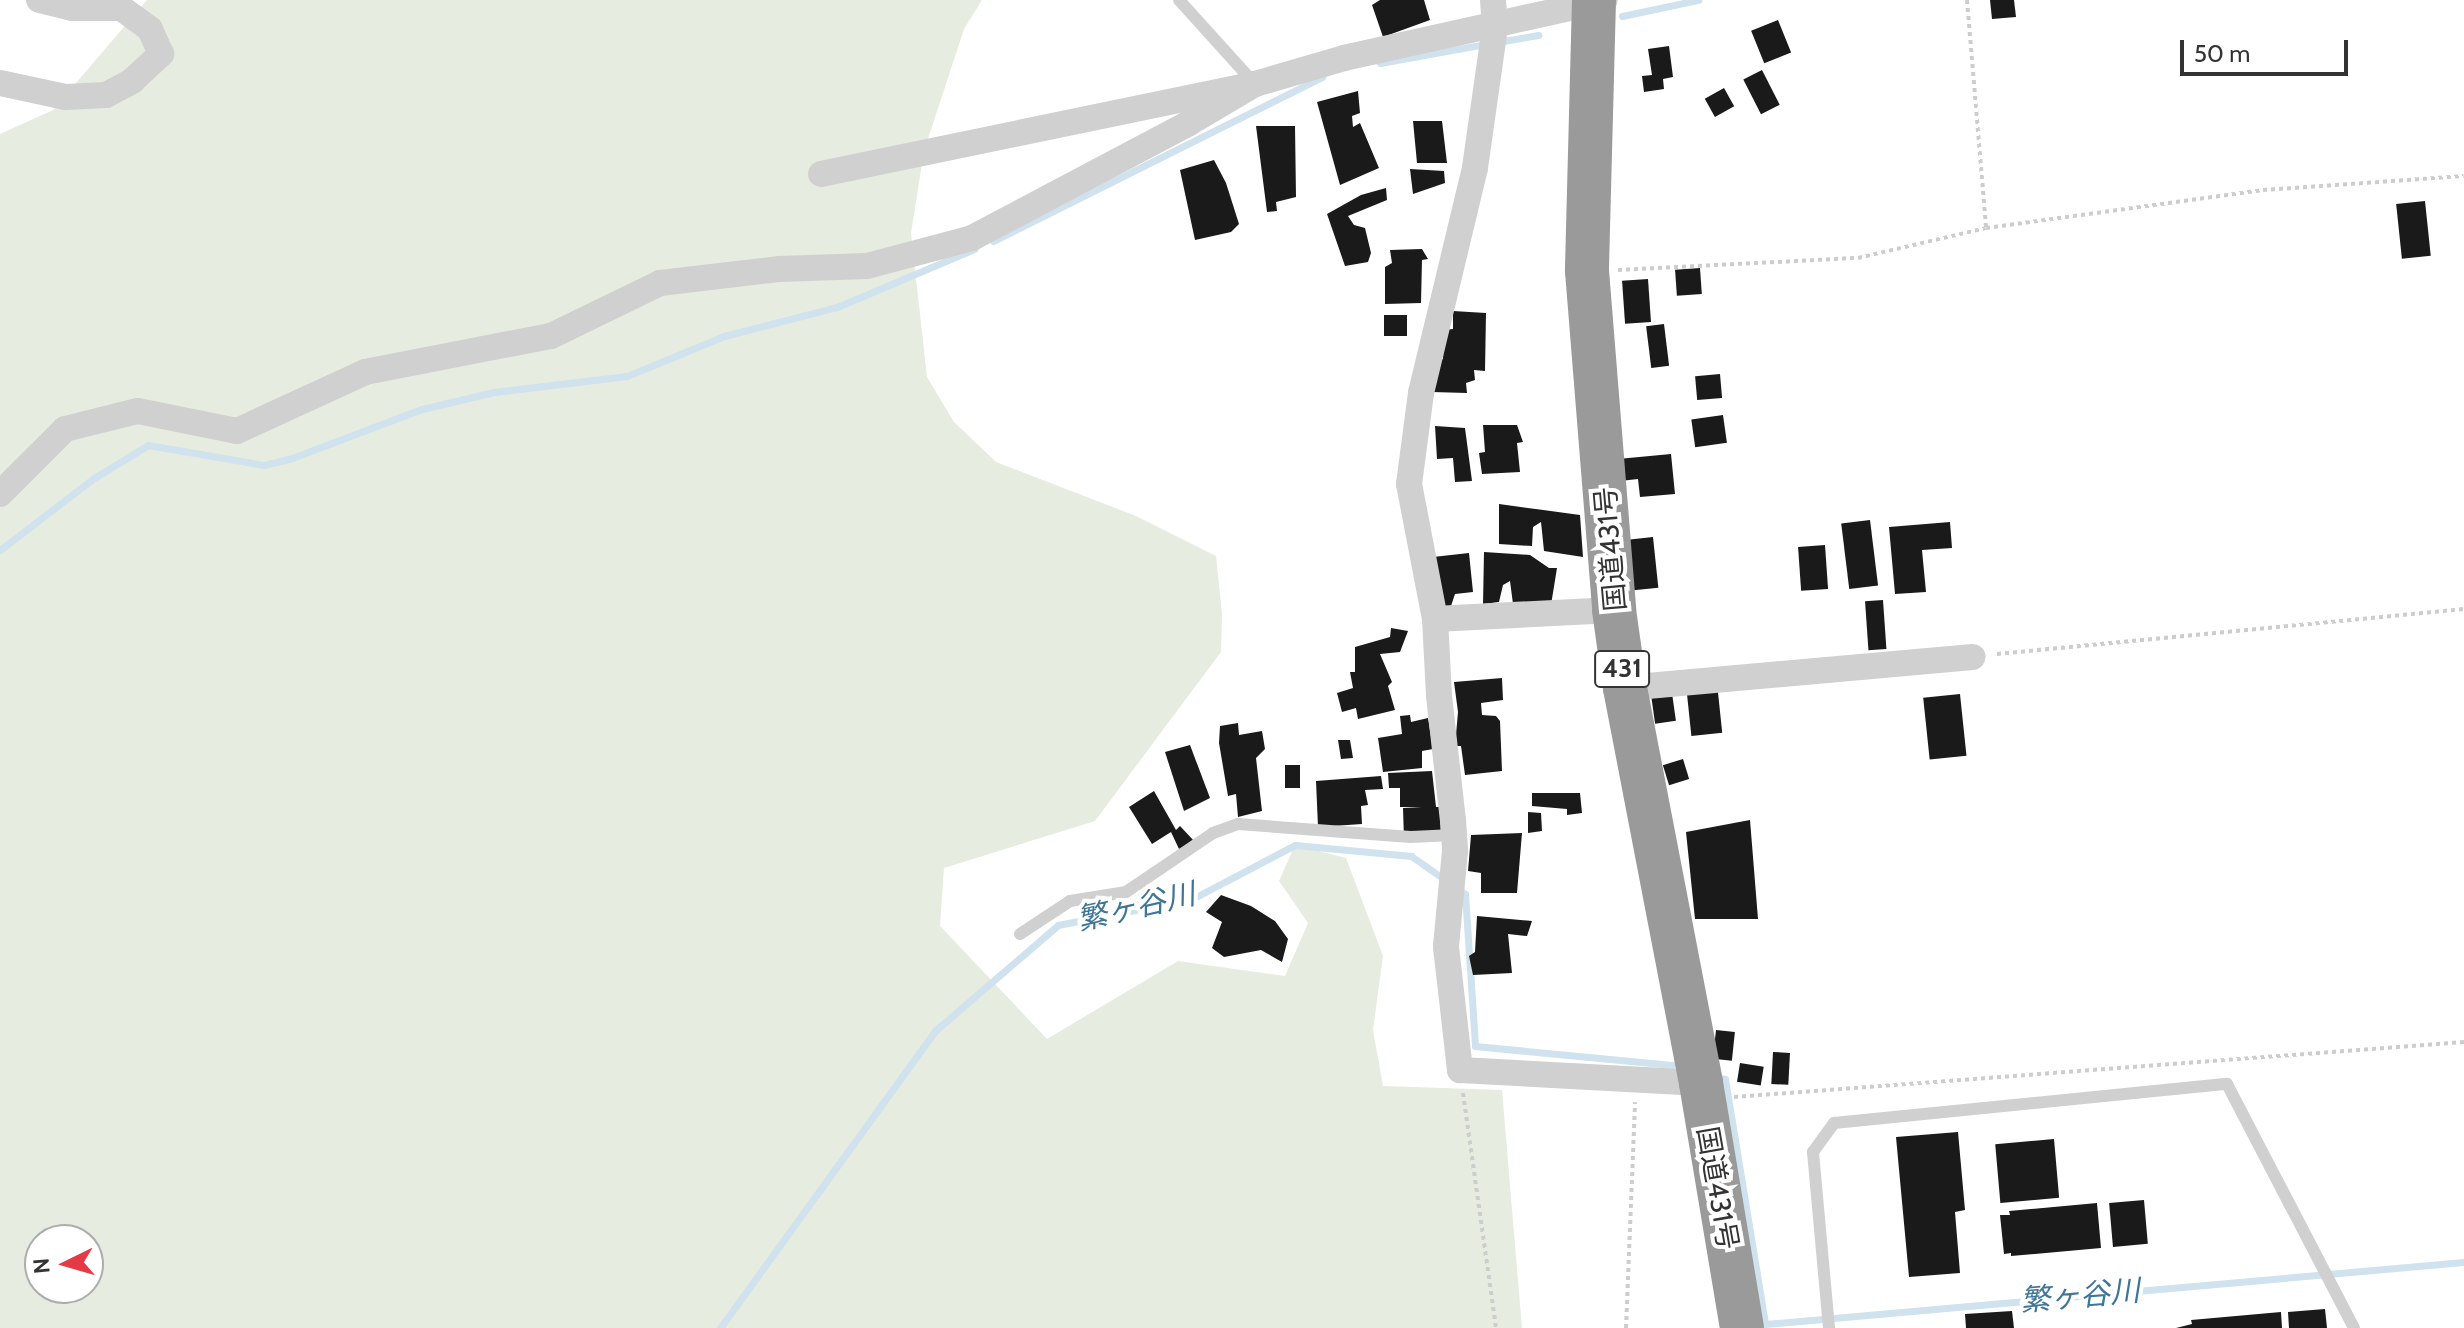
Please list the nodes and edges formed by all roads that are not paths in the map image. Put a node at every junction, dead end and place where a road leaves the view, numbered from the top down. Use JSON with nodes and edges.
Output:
{"nodes":[{"id":1,"x":39,"y":0,"type":"edge"},
{"id":2,"x":1179,"y":0,"type":"edge"},
{"id":3,"x":1493,"y":0,"type":"edge"},
{"id":4,"x":1598,"y":1,"type":"edge"},
{"id":5,"x":1495,"y":27,"type":"junction"},
{"id":6,"x":0,"y":83,"type":"edge"},
{"id":7,"x":1255,"y":84,"type":"junction"},
{"id":8,"x":821,"y":174,"type":"dead end"},
{"id":9,"x":0,"y":494,"type":"edge"},
{"id":10,"x":1614,"y":610,"type":"junction"},
{"id":11,"x":1435,"y":619,"type":"junction"},
{"id":12,"x":1973,"y":657,"type":"road end"},
{"id":13,"x":1625,"y":688,"type":"junction"},
{"id":14,"x":1454,"y":835,"type":"junction"},
{"id":15,"x":1020,"y":934,"type":"dead end"},
{"id":16,"x":1702,"y":1091,"type":"junction"},
{"id":17,"x":1826,"y":1327,"type":"edge"},
{"id":18,"x":1742,"y":1328,"type":"edge"},
{"id":19,"x":2354,"y":1328,"type":"edge"}],
"edges":[{"from":1,"to":6,"type":"street"},
{"from":2,"to":7,"type":"lane"},
{"from":3,"to":5,"type":"street"},
{"from":4,"to":5,"type":"street"},
{"from":4,"to":10,"type":"highway","name":"国道431号","number":"431"},
{"from":5,"to":7,"type":"street"},
{"from":5,"to":11,"type":"street"},
{"from":7,"to":8,"type":"street"},
{"from":7,"to":9,"type":"street"},
{"from":10,"to":11,"type":"street"},
{"from":10,"to":13,"type":"highway","name":"国道431号","number":"431"},
{"from":11,"to":14,"type":"street"},
{"from":12,"to":13,"type":"street"},
{"from":13,"to":16,"type":"highway","name":"国道431号","number":"431"},
{"from":14,"to":15,"type":"lane"},
{"from":14,"to":16,"type":"street"},
{"from":16,"to":18,"type":"highway","name":"国道431号","number":"431"},
{"from":17,"to":19,"type":"lane"}]}
